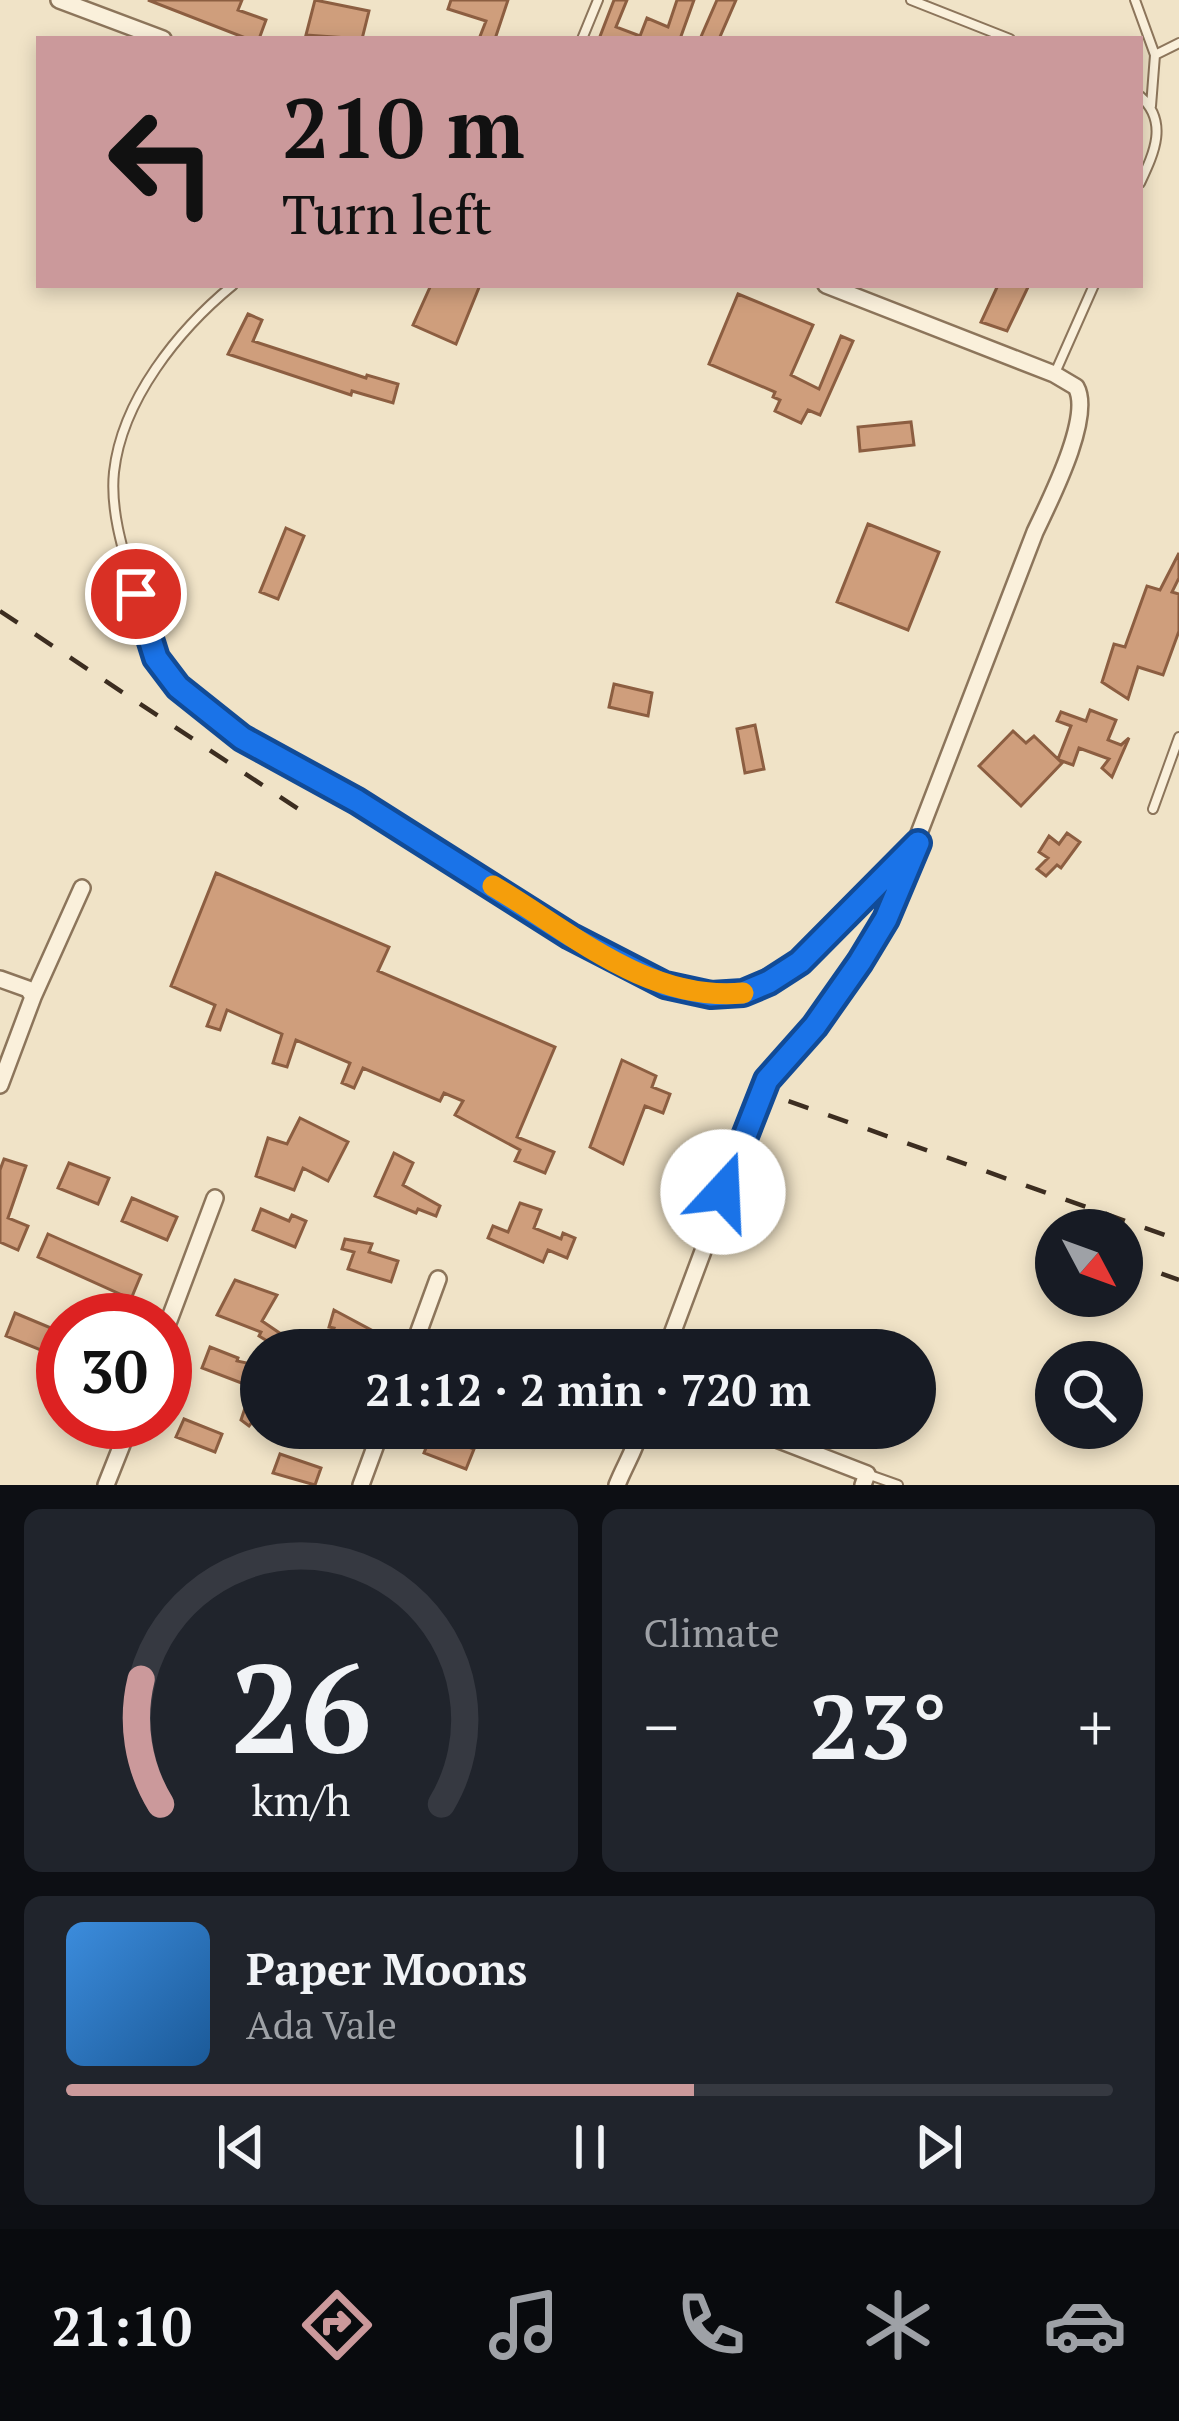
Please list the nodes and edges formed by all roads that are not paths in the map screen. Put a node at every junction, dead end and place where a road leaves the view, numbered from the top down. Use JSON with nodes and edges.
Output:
{"nodes":[{"id":1,"x":59,"y":0,"type":"edge"},
{"id":2,"x":598,"y":0,"type":"edge"},
{"id":3,"x":910,"y":0,"type":"edge"},
{"id":4,"x":1135,"y":0,"type":"edge"},
{"id":5,"x":155,"y":36,"type":"edge"},
{"id":6,"x":583,"y":36,"type":"edge"},
{"id":7,"x":1002,"y":36,"type":"edge"},
{"id":8,"x":1179,"y":44,"type":"edge"},
{"id":9,"x":1155,"y":55,"type":"junction"},
{"id":10,"x":1143,"y":99,"type":"edge"},
{"id":11,"x":1151,"y":106,"type":"junction"},
{"id":12,"x":1143,"y":176,"type":"edge"},
{"id":13,"x":230,"y":288,"type":"edge"},
{"id":14,"x":834,"y":288,"type":"edge"},
{"id":15,"x":1093,"y":288,"type":"edge"},
{"id":16,"x":1054,"y":374,"type":"junction"},
{"id":17,"x":1179,"y":736,"type":"edge"},
{"id":18,"x":1153,"y":809,"type":"dead end"},
{"id":19,"x":918,"y":843,"type":"junction"},
{"id":20,"x":82,"y":888,"type":"dead end"},
{"id":21,"x":0,"y":979,"type":"edge"},
{"id":22,"x":33,"y":998,"type":"junction"},
{"id":23,"x":0,"y":1085,"type":"edge"},
{"id":24,"x":214,"y":1198,"type":"dead end"},
{"id":25,"x":439,"y":1279,"type":"dead end"},
{"id":26,"x":179,"y":1293,"type":"edge"},
{"id":27,"x":420,"y":1329,"type":"edge"},
{"id":28,"x":674,"y":1329,"type":"edge"},
{"id":29,"x":120,"y":1449,"type":"edge"},
{"id":30,"x":374,"y":1449,"type":"edge"},
{"id":31,"x":635,"y":1449,"type":"edge"},
{"id":32,"x":796,"y":1449,"type":"edge"},
{"id":33,"x":865,"y":1479,"type":"edge"},
{"id":34,"x":106,"y":1485,"type":"edge"},
{"id":35,"x":361,"y":1485,"type":"edge"},
{"id":36,"x":617,"y":1485,"type":"edge"},
{"id":37,"x":898,"y":1485,"type":"edge"}],
"edges":[{"from":1,"to":5,"type":"street"},
{"from":2,"to":6,"type":"lane"},
{"from":3,"to":7,"type":"lane"},
{"from":4,"to":9,"type":"lane"},
{"from":8,"to":9,"type":"lane"},
{"from":9,"to":11,"type":"lane"},
{"from":10,"to":11,"type":"lane"},
{"from":11,"to":12,"type":"lane"},
{"from":13,"to":19,"type":"lane"},
{"from":14,"to":16,"type":"street"},
{"from":15,"to":16,"type":"lane"},
{"from":16,"to":19,"type":"street"},
{"from":17,"to":18,"type":"lane"},
{"from":19,"to":28,"type":"street"},
{"from":20,"to":22,"type":"street"},
{"from":21,"to":22,"type":"street"},
{"from":22,"to":23,"type":"street"},
{"from":24,"to":26,"type":"street"},
{"from":25,"to":27,"type":"street"},
{"from":29,"to":34,"type":"street"},
{"from":30,"to":35,"type":"street"},
{"from":31,"to":36,"type":"street"},
{"from":32,"to":33,"type":"street"},
{"from":33,"to":37,"type":"lane"}]}
